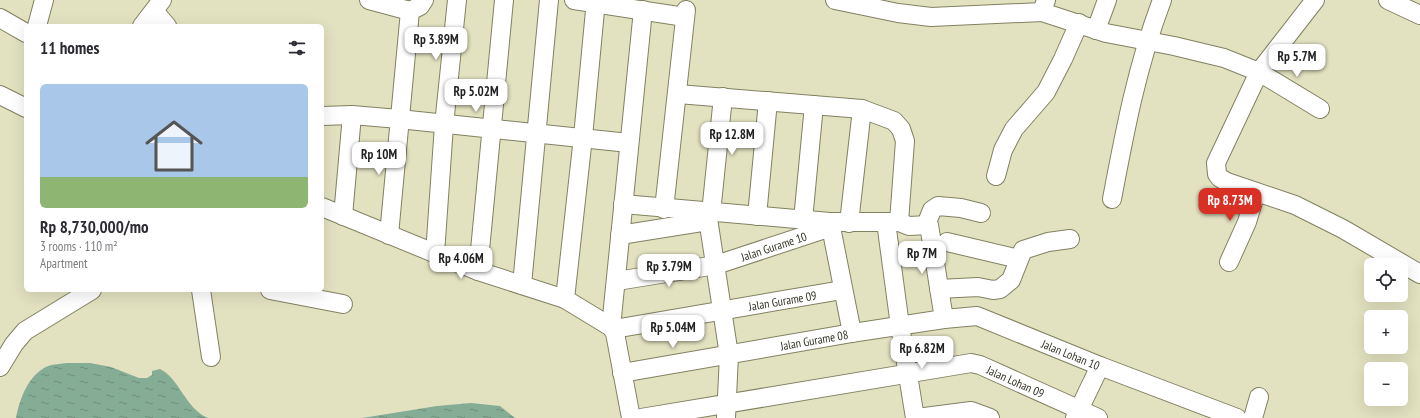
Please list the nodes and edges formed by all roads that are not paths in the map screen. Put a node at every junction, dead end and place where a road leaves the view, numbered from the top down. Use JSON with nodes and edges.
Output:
{"nodes":[{"id":1,"x":44,"y":0,"type":"edge"},
{"id":2,"x":368,"y":0,"type":"edge"},
{"id":3,"x":424,"y":0,"type":"edge"},
{"id":4,"x":457,"y":0,"type":"edge"},
{"id":5,"x":504,"y":0,"type":"edge"},
{"id":6,"x":549,"y":0,"type":"edge"},
{"id":7,"x":574,"y":0,"type":"edge"},
{"id":8,"x":835,"y":0,"type":"edge"},
{"id":9,"x":1107,"y":0,"type":"edge"},
{"id":10,"x":1162,"y":0,"type":"edge"},
{"id":11,"x":1315,"y":0,"type":"edge"},
{"id":12,"x":1388,"y":0,"type":"edge"},
{"id":13,"x":595,"y":2,"type":"edge"},
{"id":14,"x":640,"y":3,"type":"edge"},
{"id":15,"x":158,"y":5,"type":"edge"},
{"id":16,"x":1049,"y":7,"type":"edge"},
{"id":17,"x":686,"y":9,"type":"edge"},
{"id":18,"x":410,"y":12,"type":"junction"},
{"id":19,"x":1420,"y":15,"type":"edge"},
{"id":20,"x":0,"y":18,"type":"edge"},
{"id":21,"x":1079,"y":23,"type":"junction"},
{"id":22,"x":38,"y":24,"type":"edge"},
{"id":23,"x":144,"y":24,"type":"edge"},
{"id":24,"x":166,"y":24,"type":"edge"},
{"id":25,"x":1096,"y":30,"type":"junction"},
{"id":26,"x":24,"y":32,"type":"edge"},
{"id":27,"x":1146,"y":42,"type":"junction"},
{"id":28,"x":1258,"y":72,"type":"junction"},
{"id":29,"x":678,"y":94,"type":"junction"},
{"id":30,"x":0,"y":95,"type":"edge"},
{"id":31,"x":723,"y":97,"type":"junction"},
{"id":32,"x":768,"y":101,"type":"junction"},
{"id":33,"x":814,"y":105,"type":"junction"},
{"id":34,"x":24,"y":107,"type":"edge"},
{"id":35,"x":862,"y":109,"type":"junction"},
{"id":36,"x":1320,"y":109,"type":"dead end"},
{"id":37,"x":352,"y":115,"type":"junction"},
{"id":38,"x":324,"y":116,"type":"edge"},
{"id":39,"x":399,"y":119,"type":"junction"},
{"id":40,"x":444,"y":125,"type":"junction"},
{"id":41,"x":491,"y":129,"type":"junction"},
{"id":42,"x":536,"y":134,"type":"junction"},
{"id":43,"x":583,"y":137,"type":"junction"},
{"id":44,"x":629,"y":143,"type":"junction"},
{"id":45,"x":996,"y":176,"type":"dead end"},
{"id":46,"x":1256,"y":192,"type":"junction"},
{"id":47,"x":1112,"y":199,"type":"dead end"},
{"id":48,"x":623,"y":204,"type":"junction"},
{"id":49,"x":324,"y":208,"type":"edge"},
{"id":50,"x":664,"y":209,"type":"junction"},
{"id":51,"x":982,"y":213,"type":"dead end"},
{"id":52,"x":709,"y":215,"type":"junction"},
{"id":53,"x":343,"y":216,"type":"junction"},
{"id":54,"x":757,"y":216,"type":"junction"},
{"id":55,"x":803,"y":220,"type":"junction"},
{"id":56,"x":892,"y":222,"type":"junction"},
{"id":57,"x":849,"y":223,"type":"junction"},
{"id":58,"x":830,"y":224,"type":"junction"},
{"id":59,"x":928,"y":225,"type":"junction"},
{"id":60,"x":389,"y":235,"type":"junction"},
{"id":61,"x":620,"y":235,"type":"junction"},
{"id":62,"x":1070,"y":239,"type":"dead end"},
{"id":63,"x":947,"y":242,"type":"dead end"},
{"id":64,"x":435,"y":254,"type":"junction"},
{"id":65,"x":1019,"y":259,"type":"junction"},
{"id":66,"x":1230,"y":262,"type":"dead end"},
{"id":67,"x":716,"y":265,"type":"junction"},
{"id":68,"x":478,"y":271,"type":"junction"},
{"id":69,"x":1420,"y":274,"type":"edge"},
{"id":70,"x":617,"y":281,"type":"junction"},
{"id":71,"x":522,"y":285,"type":"junction"},
{"id":72,"x":940,"y":289,"type":"junction"},
{"id":73,"x":842,"y":290,"type":"junction"},
{"id":74,"x":89,"y":292,"type":"edge"},
{"id":75,"x":201,"y":292,"type":"edge"},
{"id":76,"x":291,"y":292,"type":"edge"},
{"id":77,"x":302,"y":293,"type":"edge"},
{"id":78,"x":565,"y":299,"type":"junction"},
{"id":79,"x":343,"y":304,"type":"dead end"},
{"id":80,"x":723,"y":311,"type":"junction"},
{"id":81,"x":944,"y":319,"type":"junction"},
{"id":82,"x":900,"y":326,"type":"junction"},
{"id":83,"x":613,"y":328,"type":"junction"},
{"id":84,"x":852,"y":333,"type":"junction"},
{"id":85,"x":729,"y":355,"type":"junction"},
{"id":86,"x":211,"y":357,"type":"dead end"},
{"id":87,"x":0,"y":366,"type":"edge"},
{"id":88,"x":1100,"y":366,"type":"junction"},
{"id":89,"x":622,"y":373,"type":"junction"},
{"id":90,"x":907,"y":374,"type":"junction"},
{"id":91,"x":1259,"y":397,"type":"dead end"},
{"id":92,"x":727,"y":410,"type":"edge"},
{"id":93,"x":1077,"y":414,"type":"edge"},
{"id":94,"x":631,"y":418,"type":"edge"},
{"id":95,"x":641,"y":418,"type":"edge"},
{"id":96,"x":916,"y":418,"type":"edge"},
{"id":97,"x":990,"y":418,"type":"edge"},
{"id":98,"x":1098,"y":418,"type":"edge"},
{"id":99,"x":1237,"y":418,"type":"edge"},
{"id":100,"x":1254,"y":418,"type":"edge"}],
"edges":[{"from":1,"to":22,"type":"street"},
{"from":2,"to":18,"type":"street"},
{"from":3,"to":18,"type":"street"},
{"from":4,"to":40,"type":"street"},
{"from":5,"to":41,"type":"street"},
{"from":6,"to":42,"type":"street"},
{"from":7,"to":13,"type":"street"},
{"from":8,"to":16,"type":"street"},
{"from":9,"to":25,"type":"street"},
{"from":10,"to":27,"type":"street"},
{"from":11,"to":28,"type":"street"},
{"from":12,"to":19,"type":"street"},
{"from":13,"to":14,"type":"street"},
{"from":13,"to":43,"type":"street"},
{"from":14,"to":17,"type":"street"},
{"from":14,"to":44,"type":"street"},
{"from":15,"to":23,"type":"street"},
{"from":15,"to":24,"type":"street"},
{"from":16,"to":21,"type":"street"},
{"from":17,"to":29,"type":"street"},
{"from":18,"to":39,"type":"street"},
{"from":20,"to":26,"type":"street"},
{"from":21,"to":25,"type":"street"},
{"from":21,"to":45,"type":"street"},
{"from":25,"to":27,"type":"street"},
{"from":27,"to":28,"type":"street"},
{"from":27,"to":47,"type":"street"},
{"from":28,"to":36,"type":"street"},
{"from":28,"to":46,"type":"street"},
{"from":29,"to":31,"type":"street"},
{"from":29,"to":50,"type":"street"},
{"from":30,"to":34,"type":"street"},
{"from":31,"to":32,"type":"street"},
{"from":31,"to":52,"type":"street"},
{"from":32,"to":33,"type":"street"},
{"from":32,"to":54,"type":"street"},
{"from":33,"to":35,"type":"street"},
{"from":33,"to":55,"type":"street"},
{"from":35,"to":56,"type":"street"},
{"from":35,"to":57,"type":"street"},
{"from":37,"to":38,"type":"street"},
{"from":37,"to":39,"type":"street"},
{"from":37,"to":53,"type":"street"},
{"from":39,"to":40,"type":"street"},
{"from":39,"to":60,"type":"street"},
{"from":40,"to":41,"type":"street"},
{"from":40,"to":64,"type":"street"},
{"from":41,"to":42,"type":"street"},
{"from":41,"to":68,"type":"street"},
{"from":42,"to":43,"type":"street"},
{"from":42,"to":71,"type":"street"},
{"from":43,"to":44,"type":"street"},
{"from":43,"to":78,"type":"street"},
{"from":44,"to":48,"type":"street"},
{"from":46,"to":66,"type":"street"},
{"from":46,"to":69,"type":"street"},
{"from":48,"to":50,"type":"street"},
{"from":48,"to":61,"type":"street"},
{"from":49,"to":53,"type":"street"},
{"from":50,"to":52,"type":"street"},
{"from":51,"to":59,"type":"street"},
{"from":52,"to":54,"type":"street"},
{"from":52,"to":61,"type":"street"},
{"from":52,"to":67,"type":"street"},
{"from":53,"to":60,"type":"street"},
{"from":54,"to":55,"type":"street"},
{"from":55,"to":58,"type":"street"},
{"from":56,"to":57,"type":"street"},
{"from":56,"to":59,"type":"street"},
{"from":56,"to":82,"type":"street"},
{"from":57,"to":58,"type":"street"},
{"from":58,"to":67,"type":"street","name":"Jalan Gurame 10"},
{"from":58,"to":73,"type":"street"},
{"from":59,"to":72,"type":"street"},
{"from":60,"to":64,"type":"street"},
{"from":61,"to":70,"type":"street"},
{"from":62,"to":65,"type":"street"},
{"from":63,"to":65,"type":"street"},
{"from":64,"to":68,"type":"street"},
{"from":65,"to":72,"type":"street"},
{"from":67,"to":70,"type":"street","name":"Jalan Gurame 10"},
{"from":67,"to":80,"type":"street"},
{"from":68,"to":71,"type":"street"},
{"from":70,"to":83,"type":"street"},
{"from":71,"to":78,"type":"street"},
{"from":72,"to":81,"type":"street"},
{"from":73,"to":80,"type":"street","name":"Jalan Gurame 09"},
{"from":73,"to":84,"type":"street"},
{"from":74,"to":87,"type":"street"},
{"from":75,"to":86,"type":"street"},
{"from":76,"to":77,"type":"street"},
{"from":77,"to":79,"type":"street"},
{"from":78,"to":83,"type":"street"},
{"from":80,"to":83,"type":"street","name":"Jalan Gurame 09"},
{"from":80,"to":85,"type":"street"},
{"from":81,"to":82,"type":"street","name":"Jalan Lohan 10"},
{"from":81,"to":88,"type":"street","name":"Jalan Lohan 10"},
{"from":82,"to":84,"type":"street","name":"Jalan Gurame 08"},
{"from":82,"to":90,"type":"street"},
{"from":83,"to":89,"type":"street"},
{"from":84,"to":85,"type":"street","name":"Jalan Gurame 08"},
{"from":85,"to":89,"type":"street","name":"Jalan Gurame 08"},
{"from":85,"to":92,"type":"street"},
{"from":88,"to":93,"type":"street"},
{"from":88,"to":99,"type":"street","name":"Jalan Lohan 10"},
{"from":89,"to":94,"type":"street"},
{"from":90,"to":92,"type":"street","name":"Jalan Lohan 09"},
{"from":90,"to":93,"type":"street","name":"Jalan Lohan 09"},
{"from":90,"to":96,"type":"street"},
{"from":91,"to":100,"type":"street"},
{"from":92,"to":95,"type":"street","name":"Jalan Lohan 09"},
{"from":93,"to":98,"type":"street","name":"Jalan Lohan 09"},
{"from":96,"to":97,"type":"street"}]}
